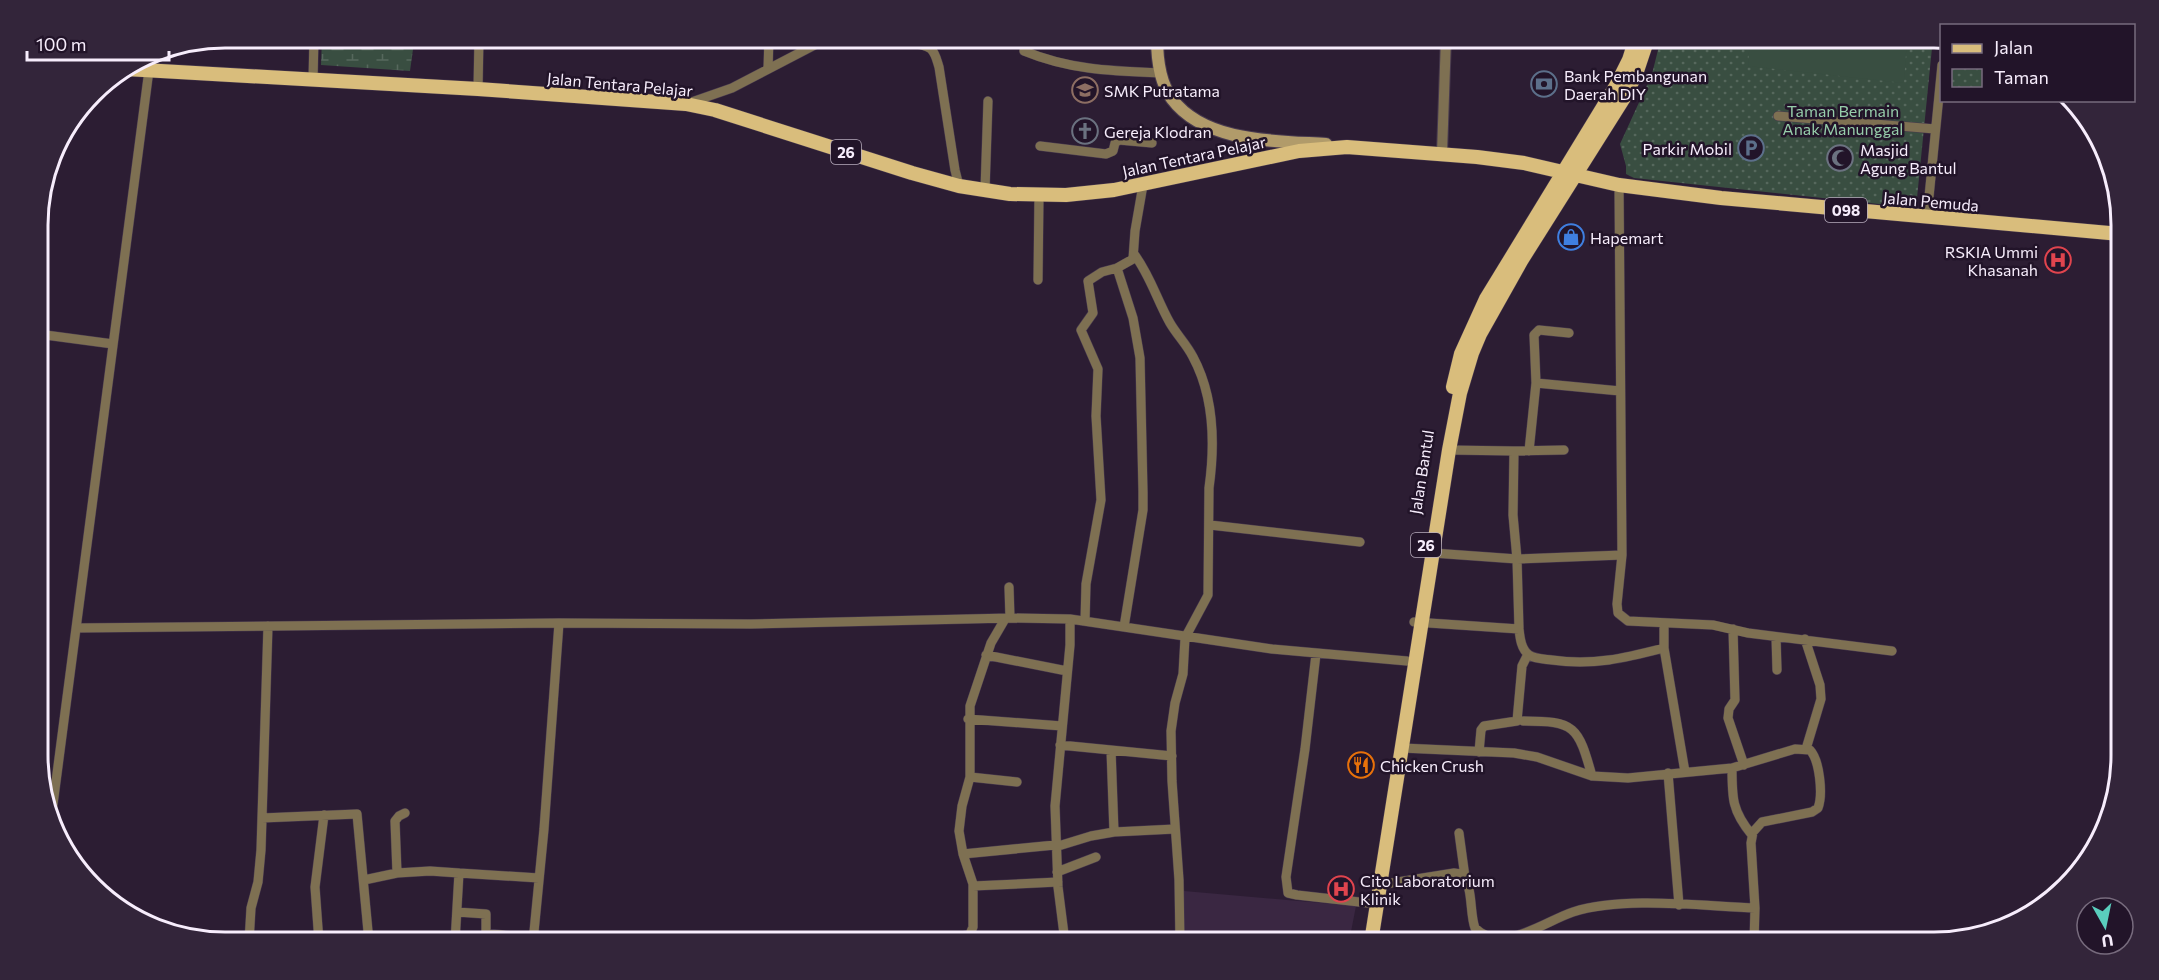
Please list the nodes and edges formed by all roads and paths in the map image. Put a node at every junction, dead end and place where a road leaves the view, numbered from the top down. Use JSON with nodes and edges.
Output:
{"nodes":[{"id":1,"x":314,"y":48,"type":"edge"},
{"id":2,"x":479,"y":48,"type":"edge"},
{"id":3,"x":769,"y":48,"type":"edge"},
{"id":4,"x":809,"y":48,"type":"edge"},
{"id":5,"x":930,"y":48,"type":"edge"},
{"id":6,"x":1158,"y":48,"type":"edge"},
{"id":7,"x":1446,"y":48,"type":"edge"},
{"id":8,"x":1633,"y":48,"type":"edge"},
{"id":9,"x":1645,"y":48,"type":"edge"},
{"id":10,"x":1024,"y":51,"type":"dead end"},
{"id":11,"x":768,"y":69,"type":"junction"},
{"id":12,"x":140,"y":70,"type":"edge"},
{"id":13,"x":149,"y":70,"type":"junction"},
{"id":14,"x":1161,"y":73,"type":"junction"},
{"id":15,"x":1940,"y":75,"type":"edge"},
{"id":16,"x":313,"y":80,"type":"junction"},
{"id":17,"x":478,"y":89,"type":"junction"},
{"id":18,"x":988,"y":101,"type":"dead end"},
{"id":19,"x":686,"y":104,"type":"junction"},
{"id":20,"x":1778,"y":116,"type":"dead end"},
{"id":21,"x":1935,"y":129,"type":"junction"},
{"id":22,"x":1152,"y":143,"type":"dead end"},
{"id":23,"x":1040,"y":146,"type":"dead end"},
{"id":24,"x":1366,"y":147,"type":"junction"},
{"id":25,"x":1442,"y":153,"type":"junction"},
{"id":26,"x":1567,"y":175,"type":"junction"},
{"id":27,"x":1143,"y":185,"type":"junction"},
{"id":28,"x":959,"y":186,"type":"junction"},
{"id":29,"x":1619,"y":186,"type":"junction"},
{"id":30,"x":985,"y":190,"type":"junction"},
{"id":31,"x":1039,"y":196,"type":"junction"},
{"id":32,"x":1927,"y":217,"type":"junction"},
{"id":33,"x":2111,"y":233,"type":"edge"},
{"id":34,"x":1134,"y":254,"type":"junction"},
{"id":35,"x":1117,"y":268,"type":"junction"},
{"id":36,"x":1038,"y":280,"type":"dead end"},
{"id":37,"x":1569,"y":333,"type":"dead end"},
{"id":38,"x":48,"y":335,"type":"edge"},
{"id":39,"x":113,"y":344,"type":"junction"},
{"id":40,"x":1536,"y":383,"type":"junction"},
{"id":41,"x":1620,"y":391,"type":"junction"},
{"id":42,"x":1449,"y":450,"type":"junction"},
{"id":43,"x":1564,"y":450,"type":"dead end"},
{"id":44,"x":1529,"y":451,"type":"junction"},
{"id":45,"x":1514,"y":452,"type":"junction"},
{"id":46,"x":1210,"y":525,"type":"junction"},
{"id":47,"x":1360,"y":542,"type":"dead end"},
{"id":48,"x":1433,"y":553,"type":"junction"},
{"id":49,"x":1622,"y":555,"type":"junction"},
{"id":50,"x":1517,"y":559,"type":"junction"},
{"id":51,"x":1009,"y":587,"type":"dead end"},
{"id":52,"x":1008,"y":619,"type":"junction"},
{"id":53,"x":1070,"y":620,"type":"junction"},
{"id":54,"x":1084,"y":621,"type":"junction"},
{"id":55,"x":1417,"y":622,"type":"junction"},
{"id":56,"x":1664,"y":622,"type":"junction"},
{"id":57,"x":559,"y":623,"type":"junction"},
{"id":58,"x":268,"y":626,"type":"junction"},
{"id":59,"x":1124,"y":627,"type":"junction"},
{"id":60,"x":76,"y":628,"type":"junction"},
{"id":61,"x":1519,"y":629,"type":"junction"},
{"id":62,"x":1733,"y":629,"type":"junction"},
{"id":63,"x":1776,"y":637,"type":"junction"},
{"id":64,"x":1185,"y":638,"type":"junction"},
{"id":65,"x":1805,"y":639,"type":"junction"},
{"id":66,"x":1664,"y":648,"type":"junction"},
{"id":67,"x":1892,"y":651,"type":"dead end"},
{"id":68,"x":1316,"y":654,"type":"junction"},
{"id":69,"x":1527,"y":654,"type":"junction"},
{"id":70,"x":986,"y":655,"type":"junction"},
{"id":71,"x":1407,"y":661,"type":"junction"},
{"id":72,"x":1777,"y":670,"type":"dead end"},
{"id":73,"x":1067,"y":671,"type":"junction"},
{"id":74,"x":968,"y":719,"type":"junction"},
{"id":75,"x":1523,"y":721,"type":"dead end"},
{"id":76,"x":1062,"y":726,"type":"junction"},
{"id":77,"x":1060,"y":746,"type":"junction"},
{"id":78,"x":1402,"y":748,"type":"junction"},
{"id":79,"x":1806,"y":748,"type":"junction"},
{"id":80,"x":1111,"y":750,"type":"junction"},
{"id":81,"x":1479,"y":752,"type":"junction"},
{"id":82,"x":1172,"y":756,"type":"junction"},
{"id":83,"x":1744,"y":765,"type":"junction"},
{"id":84,"x":1732,"y":768,"type":"junction"},
{"id":85,"x":1685,"y":772,"type":"junction"},
{"id":86,"x":1668,"y":773,"type":"junction"},
{"id":87,"x":1592,"y":776,"type":"junction"},
{"id":88,"x":970,"y":777,"type":"junction"},
{"id":89,"x":1017,"y":782,"type":"dead end"},
{"id":90,"x":54,"y":799,"type":"edge"},
{"id":91,"x":405,"y":813,"type":"dead end"},
{"id":92,"x":324,"y":814,"type":"junction"},
{"id":93,"x":262,"y":818,"type":"junction"},
{"id":94,"x":1175,"y":829,"type":"junction"},
{"id":95,"x":1113,"y":832,"type":"junction"},
{"id":96,"x":1459,"y":833,"type":"dead end"},
{"id":97,"x":1752,"y":835,"type":"junction"},
{"id":98,"x":1055,"y":846,"type":"junction"},
{"id":99,"x":963,"y":854,"type":"junction"},
{"id":100,"x":1096,"y":857,"type":"dead end"},
{"id":101,"x":1057,"y":872,"type":"junction"},
{"id":102,"x":397,"y":873,"type":"junction"},
{"id":103,"x":459,"y":873,"type":"junction"},
{"id":104,"x":1465,"y":877,"type":"junction"},
{"id":105,"x":539,"y":878,"type":"junction"},
{"id":106,"x":364,"y":880,"type":"junction"},
{"id":107,"x":1058,"y":882,"type":"junction"},
{"id":108,"x":1379,"y":885,"type":"junction"},
{"id":109,"x":973,"y":886,"type":"junction"},
{"id":110,"x":1368,"y":903,"type":"junction"},
{"id":111,"x":1679,"y":905,"type":"junction"},
{"id":112,"x":1755,"y":908,"type":"junction"},
{"id":113,"x":457,"y":912,"type":"junction"},
{"id":114,"x":250,"y":932,"type":"edge"},
{"id":115,"x":318,"y":932,"type":"edge"},
{"id":116,"x":368,"y":932,"type":"edge"},
{"id":117,"x":456,"y":932,"type":"edge"},
{"id":118,"x":486,"y":932,"type":"edge"},
{"id":119,"x":534,"y":932,"type":"edge"},
{"id":120,"x":972,"y":932,"type":"edge"},
{"id":121,"x":1064,"y":932,"type":"edge"},
{"id":122,"x":1180,"y":932,"type":"edge"},
{"id":123,"x":1364,"y":932,"type":"edge"},
{"id":124,"x":1372,"y":932,"type":"edge"},
{"id":125,"x":1478,"y":932,"type":"edge"},
{"id":126,"x":1525,"y":932,"type":"edge"},
{"id":127,"x":1754,"y":932,"type":"edge"}],
"edges":[{"from":1,"to":16,"type":"street"},
{"from":2,"to":17,"type":"street"},
{"from":3,"to":11,"type":"street"},
{"from":4,"to":11,"type":"street"},
{"from":5,"to":28,"type":"street"},
{"from":6,"to":14,"type":"main road"},
{"from":7,"to":25,"type":"street"},
{"from":8,"to":26,"type":"main road"},
{"from":9,"to":26,"type":"main road"},
{"from":10,"to":14,"type":"street"},
{"from":11,"to":19,"type":"street"},
{"from":12,"to":13,"type":"main road","name":"Jalan Tentara Pelajar","number":"26"},
{"from":13,"to":16,"type":"main road","name":"Jalan Tentara Pelajar","number":"26"},
{"from":13,"to":39,"type":"street"},
{"from":14,"to":24,"type":"main road"},
{"from":15,"to":21,"type":"street"},
{"from":16,"to":17,"type":"main road","name":"Jalan Tentara Pelajar","number":"26"},
{"from":17,"to":19,"type":"main road","name":"Jalan Tentara Pelajar","number":"26"},
{"from":18,"to":30,"type":"street"},
{"from":19,"to":28,"type":"main road","name":"Jalan Tentara Pelajar","number":"26"},
{"from":20,"to":21,"type":"street"},
{"from":21,"to":32,"type":"street"},
{"from":22,"to":23,"type":"street"},
{"from":24,"to":25,"type":"main road","name":"Jalan Tentara Pelajar","number":"26"},
{"from":24,"to":27,"type":"main road","name":"Jalan Tentara Pelajar","number":"26"},
{"from":25,"to":26,"type":"main road","name":"Jalan Tentara Pelajar","number":"26"},
{"from":26,"to":29,"type":"main road","name":"Jalan Pemuda","number":"098"},
{"from":26,"to":42,"type":"main road","name":"Jalan Bantul","number":"26"},
{"from":26,"to":55,"type":"main road","name":"Jalan Bantul","number":"26"},
{"from":27,"to":31,"type":"main road","name":"Jalan Tentara Pelajar","number":"26"},
{"from":27,"to":34,"type":"street"},
{"from":28,"to":30,"type":"main road","name":"Jalan Tentara Pelajar","number":"26"},
{"from":29,"to":32,"type":"main road","name":"Jalan Pemuda","number":"098"},
{"from":29,"to":41,"type":"street"},
{"from":30,"to":31,"type":"main road","name":"Jalan Tentara Pelajar","number":"26"},
{"from":31,"to":36,"type":"street"},
{"from":32,"to":33,"type":"main road","name":"Jalan Pemuda","number":"098"},
{"from":34,"to":35,"type":"street"},
{"from":34,"to":46,"type":"street"},
{"from":35,"to":54,"type":"street"},
{"from":35,"to":59,"type":"street"},
{"from":37,"to":40,"type":"street"},
{"from":38,"to":39,"type":"street"},
{"from":39,"to":60,"type":"street"},
{"from":40,"to":41,"type":"street"},
{"from":40,"to":44,"type":"street"},
{"from":41,"to":49,"type":"street"},
{"from":42,"to":45,"type":"street"},
{"from":42,"to":48,"type":"main road","name":"Jalan Bantul","number":"26"},
{"from":43,"to":44,"type":"street"},
{"from":44,"to":45,"type":"street"},
{"from":45,"to":50,"type":"street"},
{"from":46,"to":47,"type":"street"},
{"from":46,"to":64,"type":"street"},
{"from":48,"to":50,"type":"street"},
{"from":48,"to":55,"type":"main road","name":"Jalan Bantul","number":"26"},
{"from":49,"to":50,"type":"street"},
{"from":49,"to":56,"type":"street"},
{"from":50,"to":61,"type":"street"},
{"from":51,"to":52,"type":"street"},
{"from":52,"to":53,"type":"street"},
{"from":52,"to":57,"type":"street"},
{"from":52,"to":70,"type":"street"},
{"from":53,"to":54,"type":"street"},
{"from":53,"to":73,"type":"street"},
{"from":54,"to":59,"type":"street"},
{"from":55,"to":61,"type":"street"},
{"from":55,"to":71,"type":"main road","name":"Jalan Bantul","number":"26"},
{"from":55,"to":78,"type":"main road","name":"Jalan Bantul","number":"26"},
{"from":56,"to":62,"type":"street"},
{"from":56,"to":66,"type":"street"},
{"from":57,"to":58,"type":"street"},
{"from":57,"to":105,"type":"street"},
{"from":58,"to":60,"type":"street"},
{"from":58,"to":93,"type":"street"},
{"from":59,"to":64,"type":"street"},
{"from":60,"to":90,"type":"street"},
{"from":61,"to":69,"type":"street"},
{"from":62,"to":63,"type":"street"},
{"from":62,"to":83,"type":"street"},
{"from":63,"to":65,"type":"street"},
{"from":63,"to":72,"type":"street"},
{"from":64,"to":68,"type":"street"},
{"from":64,"to":82,"type":"street"},
{"from":65,"to":67,"type":"street"},
{"from":65,"to":79,"type":"street"},
{"from":66,"to":69,"type":"street"},
{"from":66,"to":85,"type":"street"},
{"from":68,"to":71,"type":"street"},
{"from":68,"to":110,"type":"street"},
{"from":69,"to":81,"type":"street"},
{"from":70,"to":73,"type":"street"},
{"from":70,"to":74,"type":"street"},
{"from":71,"to":110,"type":"main road","name":"Jalan Bantul","number":"26"},
{"from":73,"to":76,"type":"street"},
{"from":74,"to":76,"type":"street"},
{"from":74,"to":88,"type":"street"},
{"from":75,"to":87,"type":"street"},
{"from":76,"to":77,"type":"street"},
{"from":77,"to":80,"type":"street"},
{"from":77,"to":98,"type":"street"},
{"from":78,"to":81,"type":"street"},
{"from":78,"to":108,"type":"main road","name":"Jalan Bantul","number":"26"},
{"from":79,"to":83,"type":"street"},
{"from":79,"to":97,"type":"street"},
{"from":80,"to":82,"type":"street"},
{"from":80,"to":95,"type":"street"},
{"from":81,"to":87,"type":"street"},
{"from":82,"to":94,"type":"street"},
{"from":83,"to":84,"type":"street"},
{"from":84,"to":85,"type":"street"},
{"from":84,"to":97,"type":"street"},
{"from":85,"to":86,"type":"street"},
{"from":86,"to":87,"type":"street"},
{"from":86,"to":111,"type":"street"},
{"from":88,"to":89,"type":"street"},
{"from":88,"to":99,"type":"street"},
{"from":91,"to":102,"type":"street"},
{"from":92,"to":93,"type":"street"},
{"from":92,"to":106,"type":"street"},
{"from":92,"to":115,"type":"street"},
{"from":93,"to":114,"type":"street"},
{"from":94,"to":95,"type":"street"},
{"from":94,"to":122,"type":"street"},
{"from":95,"to":98,"type":"street"},
{"from":96,"to":104,"type":"street"},
{"from":97,"to":112,"type":"street"},
{"from":98,"to":99,"type":"street"},
{"from":98,"to":101,"type":"street"},
{"from":99,"to":109,"type":"street"},
{"from":100,"to":101,"type":"street"},
{"from":101,"to":107,"type":"street"},
{"from":102,"to":103,"type":"street"},
{"from":102,"to":106,"type":"street"},
{"from":103,"to":105,"type":"street"},
{"from":103,"to":113,"type":"street"},
{"from":104,"to":108,"type":"street"},
{"from":104,"to":125,"type":"street"},
{"from":105,"to":119,"type":"street"},
{"from":106,"to":116,"type":"street"},
{"from":107,"to":109,"type":"street"},
{"from":107,"to":121,"type":"street"},
{"from":108,"to":124,"type":"main road","name":"Jalan Bantul","number":"26"},
{"from":109,"to":120,"type":"street"},
{"from":110,"to":123,"type":"main road","name":"Jalan Bantul","number":"26"},
{"from":111,"to":112,"type":"street"},
{"from":111,"to":126,"type":"street"},
{"from":112,"to":127,"type":"street"},
{"from":113,"to":117,"type":"street"},
{"from":113,"to":118,"type":"street"}]}
